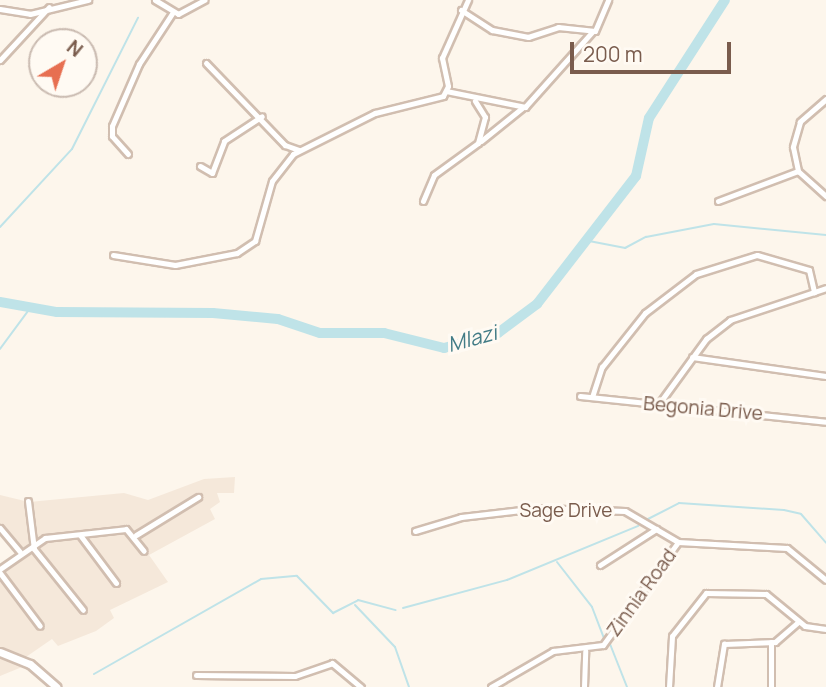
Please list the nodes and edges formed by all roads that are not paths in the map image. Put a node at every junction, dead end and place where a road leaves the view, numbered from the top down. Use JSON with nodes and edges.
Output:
{"nodes":[{"id":1,"x":88,"y":0,"type":"edge"},
{"id":2,"x":155,"y":0,"type":"edge"},
{"id":3,"x":204,"y":0,"type":"edge"},
{"id":4,"x":468,"y":0,"type":"edge"},
{"id":5,"x":608,"y":0,"type":"edge"},
{"id":6,"x":49,"y":7,"type":"junction"},
{"id":7,"x":0,"y":9,"type":"edge"},
{"id":8,"x":461,"y":10,"type":"junction"},
{"id":9,"x":173,"y":12,"type":"junction"},
{"id":10,"x":592,"y":32,"type":"junction"},
{"id":11,"x":0,"y":60,"type":"edge"},
{"id":12,"x":206,"y":64,"type":"dead end"},
{"id":13,"x":446,"y":91,"type":"junction"},
{"id":14,"x":826,"y":99,"type":"edge"},
{"id":15,"x":475,"y":101,"type":"junction"},
{"id":16,"x":522,"y":108,"type":"junction"},
{"id":17,"x":262,"y":116,"type":"junction"},
{"id":18,"x":478,"y":143,"type":"junction"},
{"id":19,"x":299,"y":150,"type":"junction"},
{"id":20,"x":128,"y":154,"type":"dead end"},
{"id":21,"x":200,"y":166,"type":"dead end"},
{"id":22,"x":798,"y":171,"type":"junction"},
{"id":23,"x":826,"y":196,"type":"edge"},
{"id":24,"x":423,"y":201,"type":"dead end"},
{"id":25,"x":718,"y":201,"type":"dead end"},
{"id":26,"x":113,"y":255,"type":"dead end"},
{"id":27,"x":826,"y":288,"type":"edge"},
{"id":28,"x":814,"y":292,"type":"junction"},
{"id":29,"x":692,"y":357,"type":"junction"},
{"id":30,"x":826,"y":376,"type":"edge"},
{"id":31,"x":580,"y":396,"type":"dead end"},
{"id":32,"x":592,"y":397,"type":"junction"},
{"id":33,"x":657,"y":405,"type":"junction"},
{"id":34,"x":826,"y":422,"type":"edge"},
{"id":35,"x":198,"y":498,"type":"dead end"},
{"id":36,"x":28,"y":501,"type":"dead end"},
{"id":37,"x":0,"y":528,"type":"edge"},
{"id":38,"x":656,"y":528,"type":"junction"},
{"id":39,"x":415,"y":531,"type":"dead end"},
{"id":40,"x":80,"y":535,"type":"junction"},
{"id":41,"x":136,"y":535,"type":"junction"},
{"id":42,"x":678,"y":542,"type":"junction"},
{"id":43,"x":32,"y":543,"type":"junction"},
{"id":44,"x":144,"y":551,"type":"dead end"},
{"id":45,"x":20,"y":552,"type":"junction"},
{"id":46,"x":600,"y":565,"type":"dead end"},
{"id":47,"x":0,"y":571,"type":"edge"},
{"id":48,"x":826,"y":580,"type":"edge"},
{"id":49,"x":116,"y":583,"type":"dead end"},
{"id":50,"x":83,"y":610,"type":"dead end"},
{"id":51,"x":798,"y":621,"type":"junction"},
{"id":52,"x":40,"y":626,"type":"dead end"},
{"id":53,"x":826,"y":629,"type":"edge"},
{"id":54,"x":771,"y":642,"type":"junction"},
{"id":55,"x":585,"y":651,"type":"junction"},
{"id":56,"x":0,"y":652,"type":"edge"},
{"id":57,"x":196,"y":675,"type":"dead end"},
{"id":58,"x":57,"y":687,"type":"edge"},
{"id":59,"x":361,"y":687,"type":"edge"},
{"id":60,"x":491,"y":687,"type":"edge"},
{"id":61,"x":584,"y":687,"type":"edge"},
{"id":62,"x":669,"y":687,"type":"edge"},
{"id":63,"x":717,"y":687,"type":"edge"},
{"id":64,"x":771,"y":687,"type":"edge"}],
"edges":[{"from":1,"to":6,"type":"street"},
{"from":2,"to":9,"type":"street"},
{"from":3,"to":9,"type":"street"},
{"from":4,"to":8,"type":"street"},
{"from":5,"to":10,"type":"street"},
{"from":6,"to":7,"type":"street"},
{"from":6,"to":11,"type":"street"},
{"from":8,"to":10,"type":"street"},
{"from":8,"to":13,"type":"street"},
{"from":9,"to":20,"type":"street"},
{"from":10,"to":16,"type":"street"},
{"from":12,"to":17,"type":"street"},
{"from":13,"to":15,"type":"street"},
{"from":13,"to":19,"type":"street"},
{"from":14,"to":22,"type":"street"},
{"from":15,"to":16,"type":"street"},
{"from":15,"to":18,"type":"street"},
{"from":16,"to":18,"type":"street"},
{"from":17,"to":19,"type":"street"},
{"from":17,"to":21,"type":"street"},
{"from":18,"to":24,"type":"street"},
{"from":19,"to":26,"type":"street"},
{"from":22,"to":23,"type":"street"},
{"from":22,"to":25,"type":"street"},
{"from":27,"to":28,"type":"street"},
{"from":28,"to":29,"type":"street"},
{"from":28,"to":32,"type":"street"},
{"from":29,"to":30,"type":"street"},
{"from":29,"to":33,"type":"street"},
{"from":31,"to":32,"type":"street","name":"Begonia Drive"},
{"from":32,"to":33,"type":"street","name":"Begonia Drive"},
{"from":33,"to":34,"type":"street","name":"Begonia Drive"},
{"from":35,"to":41,"type":"street"},
{"from":36,"to":43,"type":"street"},
{"from":37,"to":45,"type":"street"},
{"from":38,"to":39,"type":"street","name":"Sage Drive"},
{"from":38,"to":42,"type":"street","name":"Sage Drive"},
{"from":38,"to":46,"type":"street"},
{"from":40,"to":41,"type":"street"},
{"from":40,"to":43,"type":"street"},
{"from":40,"to":49,"type":"street"},
{"from":41,"to":44,"type":"street"},
{"from":42,"to":48,"type":"street"},
{"from":42,"to":55,"type":"street","name":"Zinnia Road"},
{"from":43,"to":45,"type":"street"},
{"from":43,"to":50,"type":"street"},
{"from":45,"to":47,"type":"street"},
{"from":47,"to":52,"type":"street"},
{"from":51,"to":53,"type":"street"},
{"from":51,"to":54,"type":"street"},
{"from":51,"to":62,"type":"street"},
{"from":54,"to":63,"type":"street"},
{"from":54,"to":64,"type":"street"},
{"from":55,"to":60,"type":"street"},
{"from":55,"to":61,"type":"street"},
{"from":56,"to":58,"type":"street"},
{"from":57,"to":59,"type":"street"}]}
